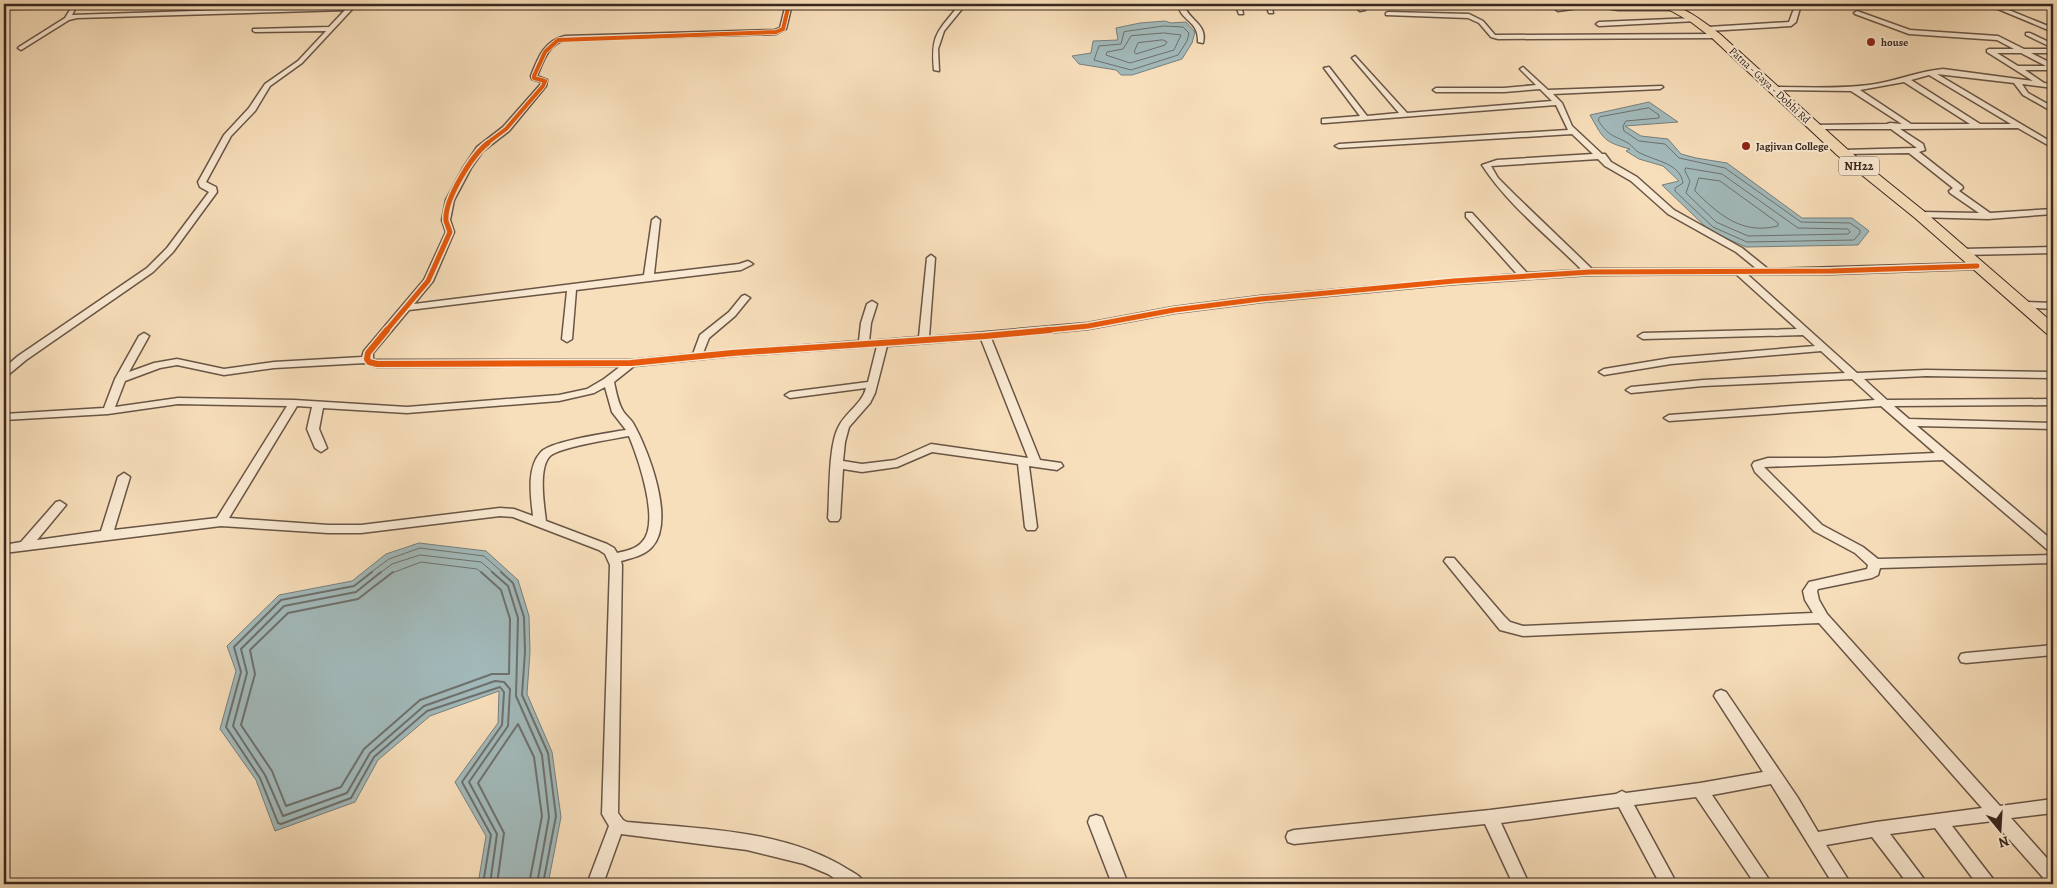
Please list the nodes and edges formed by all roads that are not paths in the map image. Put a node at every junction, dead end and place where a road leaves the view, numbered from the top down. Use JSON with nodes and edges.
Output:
{"nodes":[{"id":1,"x":12,"y":4,"type":"edge"},
{"id":2,"x":789,"y":4,"type":"edge"},
{"id":3,"x":1181,"y":4,"type":"edge"},
{"id":4,"x":1238,"y":4,"type":"edge"},
{"id":5,"x":1268,"y":4,"type":"edge"},
{"id":6,"x":1355,"y":4,"type":"edge"},
{"id":7,"x":1818,"y":4,"type":"edge"},
{"id":8,"x":1989,"y":4,"type":"edge"},
{"id":9,"x":2020,"y":4,"type":"edge"},
{"id":10,"x":902,"y":5,"type":"dead end"},
{"id":11,"x":961,"y":5,"type":"edge"},
{"id":12,"x":352,"y":6,"type":"edge"},
{"id":13,"x":1668,"y":6,"type":"edge"},
{"id":14,"x":2053,"y":6,"type":"edge"},
{"id":15,"x":4,"y":7,"type":"edge"},
{"id":16,"x":1558,"y":9,"type":"dead end"},
{"id":17,"x":1362,"y":10,"type":"dead end"},
{"id":18,"x":1271,"y":12,"type":"dead end"},
{"id":19,"x":1241,"y":13,"type":"dead end"},
{"id":20,"x":1388,"y":14,"type":"dead end"},
{"id":21,"x":1857,"y":14,"type":"dead end"},
{"id":22,"x":67,"y":19,"type":"junction"},
{"id":23,"x":1695,"y":20,"type":"junction"},
{"id":24,"x":1600,"y":24,"type":"dead end"},
{"id":25,"x":330,"y":29,"type":"junction"},
{"id":26,"x":255,"y":30,"type":"dead end"},
{"id":27,"x":2053,"y":30,"type":"edge"},
{"id":28,"x":1712,"y":32,"type":"junction"},
{"id":29,"x":2028,"y":34,"type":"dead end"},
{"id":30,"x":1201,"y":42,"type":"dead end"},
{"id":31,"x":2053,"y":46,"type":"edge"},
{"id":32,"x":20,"y":48,"type":"dead end"},
{"id":33,"x":2023,"y":51,"type":"junction"},
{"id":34,"x":2053,"y":51,"type":"edge"},
{"id":35,"x":1355,"y":58,"type":"dead end"},
{"id":36,"x":1327,"y":68,"type":"dead end"},
{"id":37,"x":2017,"y":68,"type":"junction"},
{"id":38,"x":2053,"y":68,"type":"edge"},
{"id":39,"x":1523,"y":69,"type":"dead end"},
{"id":40,"x":938,"y":70,"type":"dead end"},
{"id":41,"x":1929,"y":72,"type":"junction"},
{"id":42,"x":1905,"y":79,"type":"junction"},
{"id":43,"x":2017,"y":82,"type":"junction"},
{"id":44,"x":1660,"y":86,"type":"dead end"},
{"id":45,"x":2044,"y":86,"type":"junction"},
{"id":46,"x":2053,"y":86,"type":"edge"},
{"id":47,"x":1852,"y":88,"type":"junction"},
{"id":48,"x":1544,"y":89,"type":"junction"},
{"id":49,"x":1773,"y":89,"type":"junction"},
{"id":50,"x":1436,"y":90,"type":"dead end"},
{"id":51,"x":2053,"y":90,"type":"edge"},
{"id":52,"x":1558,"y":102,"type":"junction"},
{"id":53,"x":2053,"y":110,"type":"edge"},
{"id":54,"x":1405,"y":115,"type":"junction"},
{"id":55,"x":1365,"y":118,"type":"junction"},
{"id":56,"x":1325,"y":121,"type":"dead end"},
{"id":57,"x":1890,"y":125,"type":"junction"},
{"id":58,"x":1908,"y":125,"type":"junction"},
{"id":59,"x":2018,"y":126,"type":"junction"},
{"id":60,"x":1814,"y":127,"type":"junction"},
{"id":61,"x":1979,"y":127,"type":"junction"},
{"id":62,"x":1574,"y":132,"type":"junction"},
{"id":63,"x":1339,"y":146,"type":"dead end"},
{"id":64,"x":2053,"y":146,"type":"edge"},
{"id":65,"x":1912,"y":151,"type":"junction"},
{"id":66,"x":1842,"y":152,"type":"junction"},
{"id":67,"x":1602,"y":156,"type":"junction"},
{"id":68,"x":2053,"y":212,"type":"edge"},
{"id":69,"x":1469,"y":215,"type":"dead end"},
{"id":70,"x":1920,"y":215,"type":"junction"},
{"id":71,"x":1988,"y":216,"type":"junction"},
{"id":72,"x":656,"y":220,"type":"dead end"},
{"id":73,"x":2053,"y":250,"type":"edge"},
{"id":74,"x":1962,"y":252,"type":"junction"},
{"id":75,"x":931,"y":258,"type":"dead end"},
{"id":76,"x":748,"y":264,"type":"dead end"},
{"id":77,"x":1977,"y":266,"type":"junction"},
{"id":78,"x":1737,"y":270,"type":"junction"},
{"id":79,"x":1764,"y":270,"type":"junction"},
{"id":80,"x":1590,"y":272,"type":"junction"},
{"id":81,"x":649,"y":276,"type":"junction"},
{"id":82,"x":1524,"y":276,"type":"junction"},
{"id":83,"x":572,"y":288,"type":"junction"},
{"id":84,"x":745,"y":298,"type":"dead end"},
{"id":85,"x":872,"y":304,"type":"dead end"},
{"id":86,"x":2023,"y":305,"type":"junction"},
{"id":87,"x":2053,"y":306,"type":"edge"},
{"id":88,"x":404,"y":308,"type":"junction"},
{"id":89,"x":2052,"y":328,"type":"edge"},
{"id":90,"x":1807,"y":332,"type":"junction"},
{"id":91,"x":144,"y":336,"type":"dead end"},
{"id":92,"x":985,"y":336,"type":"junction"},
{"id":93,"x":1643,"y":336,"type":"dead end"},
{"id":94,"x":566,"y":339,"type":"dead end"},
{"id":95,"x":924,"y":340,"type":"junction"},
{"id":96,"x":883,"y":342,"type":"junction"},
{"id":97,"x":864,"y":343,"type":"junction"},
{"id":98,"x":1825,"y":348,"type":"junction"},
{"id":99,"x":697,"y":356,"type":"junction"},
{"id":100,"x":368,"y":360,"type":"junction"},
{"id":101,"x":631,"y":363,"type":"junction"},
{"id":102,"x":1604,"y":372,"type":"dead end"},
{"id":103,"x":4,"y":373,"type":"edge"},
{"id":104,"x":1854,"y":376,"type":"junction"},
{"id":105,"x":2053,"y":376,"type":"edge"},
{"id":106,"x":120,"y":379,"type":"junction"},
{"id":107,"x":608,"y":381,"type":"junction"},
{"id":108,"x":872,"y":384,"type":"junction"},
{"id":109,"x":1631,"y":390,"type":"dead end"},
{"id":110,"x":790,"y":395,"type":"dead end"},
{"id":111,"x":1884,"y":402,"type":"junction"},
{"id":112,"x":2053,"y":402,"type":"edge"},
{"id":113,"x":294,"y":403,"type":"junction"},
{"id":114,"x":318,"y":405,"type":"junction"},
{"id":115,"x":108,"y":411,"type":"junction"},
{"id":116,"x":4,"y":417,"type":"edge"},
{"id":117,"x":1669,"y":418,"type":"dead end"},
{"id":118,"x":1907,"y":422,"type":"junction"},
{"id":119,"x":2053,"y":426,"type":"edge"},
{"id":120,"x":632,"y":432,"type":"junction"},
{"id":121,"x":321,"y":448,"type":"dead end"},
{"id":122,"x":1946,"y":456,"type":"junction"},
{"id":123,"x":1029,"y":460,"type":"junction"},
{"id":124,"x":837,"y":464,"type":"junction"},
{"id":125,"x":1057,"y":466,"type":"dead end"},
{"id":126,"x":124,"y":477,"type":"dead end"},
{"id":127,"x":60,"y":505,"type":"dead end"},
{"id":128,"x":834,"y":518,"type":"dead end"},
{"id":129,"x":221,"y":522,"type":"junction"},
{"id":130,"x":540,"y":523,"type":"junction"},
{"id":131,"x":1031,"y":527,"type":"dead end"},
{"id":132,"x":106,"y":535,"type":"junction"},
{"id":133,"x":24,"y":547,"type":"junction"},
{"id":134,"x":2053,"y":548,"type":"edge"},
{"id":135,"x":4,"y":549,"type":"edge"},
{"id":136,"x":614,"y":558,"type":"junction"},
{"id":137,"x":2053,"y":559,"type":"edge"},
{"id":138,"x":1450,"y":561,"type":"dead end"},
{"id":139,"x":1875,"y":564,"type":"junction"},
{"id":140,"x":1822,"y":618,"type":"junction"},
{"id":141,"x":2053,"y":650,"type":"edge"},
{"id":142,"x":1966,"y":658,"type":"dead end"},
{"id":143,"x":1721,"y":696,"type":"dead end"},
{"id":144,"x":1773,"y":778,"type":"junction"},
{"id":145,"x":1700,"y":790,"type":"junction"},
{"id":146,"x":1622,"y":798,"type":"junction"},
{"id":147,"x":2053,"y":806,"type":"edge"},
{"id":148,"x":1998,"y":812,"type":"junction"},
{"id":149,"x":1490,"y":817,"type":"junction"},
{"id":150,"x":1939,"y":821,"type":"junction"},
{"id":151,"x":1096,"y":822,"type":"dead end"},
{"id":152,"x":617,"y":825,"type":"junction"},
{"id":153,"x":1876,"y":829,"type":"junction"},
{"id":154,"x":1294,"y":837,"type":"dead end"},
{"id":155,"x":1814,"y":840,"type":"junction"},
{"id":156,"x":2053,"y":877,"type":"edge"},
{"id":157,"x":595,"y":884,"type":"edge"},
{"id":158,"x":857,"y":884,"type":"edge"},
{"id":159,"x":1120,"y":884,"type":"edge"},
{"id":160,"x":1521,"y":884,"type":"edge"},
{"id":161,"x":1669,"y":884,"type":"edge"},
{"id":162,"x":1764,"y":884,"type":"edge"},
{"id":163,"x":1843,"y":884,"type":"edge"},
{"id":164,"x":1918,"y":884,"type":"edge"},
{"id":165,"x":1987,"y":884,"type":"edge"}],
"edges":[{"from":1,"to":15,"type":"main road"},
{"from":2,"to":88,"type":"street"},
{"from":3,"to":30,"type":"street"},
{"from":4,"to":19,"type":"street"},
{"from":5,"to":18,"type":"street"},
{"from":6,"to":17,"type":"street"},
{"from":7,"to":28,"type":"street"},
{"from":8,"to":27,"type":"street"},
{"from":9,"to":14,"type":"street"},
{"from":10,"to":11,"type":"street"},
{"from":11,"to":40,"type":"street"},
{"from":12,"to":22,"type":"street"},
{"from":12,"to":25,"type":"street"},
{"from":13,"to":16,"type":"street"},
{"from":13,"to":23,"type":"main road","name":"Patna - Gaya - Dobhi Rd","number":"NH22"},
{"from":15,"to":22,"type":"street"},
{"from":20,"to":28,"type":"street"},
{"from":21,"to":33,"type":"street"},
{"from":22,"to":32,"type":"street"},
{"from":23,"to":24,"type":"street"},
{"from":23,"to":28,"type":"main road","name":"Patna - Gaya - Dobhi Rd","number":"NH22"},
{"from":25,"to":26,"type":"street"},
{"from":25,"to":103,"type":"street"},
{"from":28,"to":49,"type":"main road","name":"Patna - Gaya - Dobhi Rd","number":"NH22"},
{"from":29,"to":31,"type":"street"},
{"from":33,"to":34,"type":"street"},
{"from":33,"to":37,"type":"street"},
{"from":33,"to":38,"type":"street"},
{"from":35,"to":54,"type":"street"},
{"from":36,"to":55,"type":"street"},
{"from":37,"to":38,"type":"street"},
{"from":37,"to":45,"type":"street"},
{"from":39,"to":48,"type":"street"},
{"from":41,"to":42,"type":"street"},
{"from":41,"to":43,"type":"street"},
{"from":41,"to":59,"type":"street"},
{"from":42,"to":47,"type":"street"},
{"from":42,"to":61,"type":"street"},
{"from":43,"to":45,"type":"street"},
{"from":43,"to":53,"type":"street"},
{"from":44,"to":48,"type":"street"},
{"from":45,"to":46,"type":"street"},
{"from":45,"to":51,"type":"street"},
{"from":47,"to":49,"type":"street"},
{"from":47,"to":58,"type":"street"},
{"from":48,"to":50,"type":"street"},
{"from":48,"to":52,"type":"street"},
{"from":49,"to":60,"type":"main road","name":"Patna - Gaya - Dobhi Rd","number":"NH22"},
{"from":52,"to":54,"type":"street"},
{"from":52,"to":62,"type":"street"},
{"from":54,"to":55,"type":"street"},
{"from":55,"to":56,"type":"street"},
{"from":57,"to":58,"type":"street"},
{"from":57,"to":60,"type":"street"},
{"from":57,"to":65,"type":"street"},
{"from":58,"to":61,"type":"street"},
{"from":59,"to":61,"type":"street"},
{"from":59,"to":64,"type":"street"},
{"from":60,"to":66,"type":"main road","name":"Patna - Gaya - Dobhi Rd","number":"NH22"},
{"from":62,"to":63,"type":"street"},
{"from":62,"to":67,"type":"street"},
{"from":65,"to":66,"type":"street"},
{"from":65,"to":71,"type":"street"},
{"from":66,"to":70,"type":"main road","name":"Patna - Gaya - Dobhi Rd","number":"NH22"},
{"from":67,"to":79,"type":"street"},
{"from":67,"to":80,"type":"street"},
{"from":68,"to":71,"type":"street"},
{"from":69,"to":82,"type":"street"},
{"from":70,"to":71,"type":"street"},
{"from":70,"to":74,"type":"main road","name":"Patna - Gaya - Dobhi Rd","number":"NH22"},
{"from":72,"to":81,"type":"street"},
{"from":73,"to":74,"type":"street"},
{"from":74,"to":77,"type":"main road","name":"Patna - Gaya - Dobhi Rd","number":"NH22"},
{"from":75,"to":95,"type":"street"},
{"from":76,"to":81,"type":"street"},
{"from":77,"to":79,"type":"street"},
{"from":77,"to":86,"type":"main road","name":"Patna - Gaya - Dobhi Rd","number":"NH22"},
{"from":78,"to":79,"type":"street"},
{"from":78,"to":80,"type":"street"},
{"from":78,"to":90,"type":"street"},
{"from":80,"to":82,"type":"street"},
{"from":81,"to":83,"type":"street"},
{"from":82,"to":92,"type":"street"},
{"from":83,"to":88,"type":"street"},
{"from":83,"to":94,"type":"street"},
{"from":84,"to":99,"type":"street"},
{"from":85,"to":97,"type":"street"},
{"from":86,"to":87,"type":"street"},
{"from":86,"to":89,"type":"main road","name":"Patna - Gaya - Dobhi Rd","number":"NH22"},
{"from":88,"to":100,"type":"street"},
{"from":90,"to":93,"type":"street"},
{"from":90,"to":98,"type":"street"},
{"from":91,"to":106,"type":"street"},
{"from":92,"to":95,"type":"street"},
{"from":92,"to":123,"type":"street"},
{"from":95,"to":96,"type":"street"},
{"from":96,"to":97,"type":"street"},
{"from":96,"to":108,"type":"street"},
{"from":97,"to":99,"type":"street"},
{"from":98,"to":102,"type":"street"},
{"from":98,"to":104,"type":"street"},
{"from":99,"to":101,"type":"street"},
{"from":100,"to":101,"type":"street"},
{"from":100,"to":106,"type":"street"},
{"from":101,"to":107,"type":"street"},
{"from":104,"to":105,"type":"street"},
{"from":104,"to":109,"type":"street"},
{"from":104,"to":111,"type":"street"},
{"from":106,"to":115,"type":"street"},
{"from":107,"to":114,"type":"street"},
{"from":107,"to":120,"type":"street"},
{"from":108,"to":110,"type":"street"},
{"from":108,"to":124,"type":"street"},
{"from":111,"to":112,"type":"street"},
{"from":111,"to":117,"type":"street"},
{"from":111,"to":118,"type":"street"},
{"from":113,"to":114,"type":"street"},
{"from":113,"to":115,"type":"street"},
{"from":113,"to":129,"type":"street"},
{"from":114,"to":121,"type":"street"},
{"from":115,"to":116,"type":"street"},
{"from":118,"to":119,"type":"street"},
{"from":118,"to":122,"type":"street"},
{"from":120,"to":130,"type":"street"},
{"from":120,"to":136,"type":"street"},
{"from":122,"to":134,"type":"street"},
{"from":122,"to":139,"type":"street"},
{"from":123,"to":124,"type":"street"},
{"from":123,"to":125,"type":"street"},
{"from":123,"to":131,"type":"street"},
{"from":124,"to":128,"type":"street"},
{"from":126,"to":132,"type":"street"},
{"from":127,"to":133,"type":"street"},
{"from":129,"to":130,"type":"street"},
{"from":129,"to":132,"type":"street"},
{"from":130,"to":136,"type":"street"},
{"from":132,"to":133,"type":"street"},
{"from":133,"to":135,"type":"street"},
{"from":136,"to":152,"type":"street"},
{"from":137,"to":139,"type":"street"},
{"from":138,"to":140,"type":"street"},
{"from":139,"to":140,"type":"street"},
{"from":140,"to":148,"type":"street"},
{"from":141,"to":142,"type":"street"},
{"from":143,"to":144,"type":"street"},
{"from":144,"to":145,"type":"street"},
{"from":144,"to":155,"type":"street"},
{"from":145,"to":146,"type":"street"},
{"from":145,"to":162,"type":"street"},
{"from":146,"to":149,"type":"street"},
{"from":146,"to":161,"type":"street"},
{"from":147,"to":148,"type":"street"},
{"from":148,"to":150,"type":"street"},
{"from":148,"to":156,"type":"street"},
{"from":149,"to":154,"type":"street"},
{"from":149,"to":160,"type":"street"},
{"from":150,"to":153,"type":"street"},
{"from":150,"to":165,"type":"street"},
{"from":151,"to":159,"type":"street"},
{"from":152,"to":157,"type":"street"},
{"from":152,"to":158,"type":"street"},
{"from":153,"to":155,"type":"street"},
{"from":153,"to":164,"type":"street"},
{"from":155,"to":163,"type":"street"}]}
